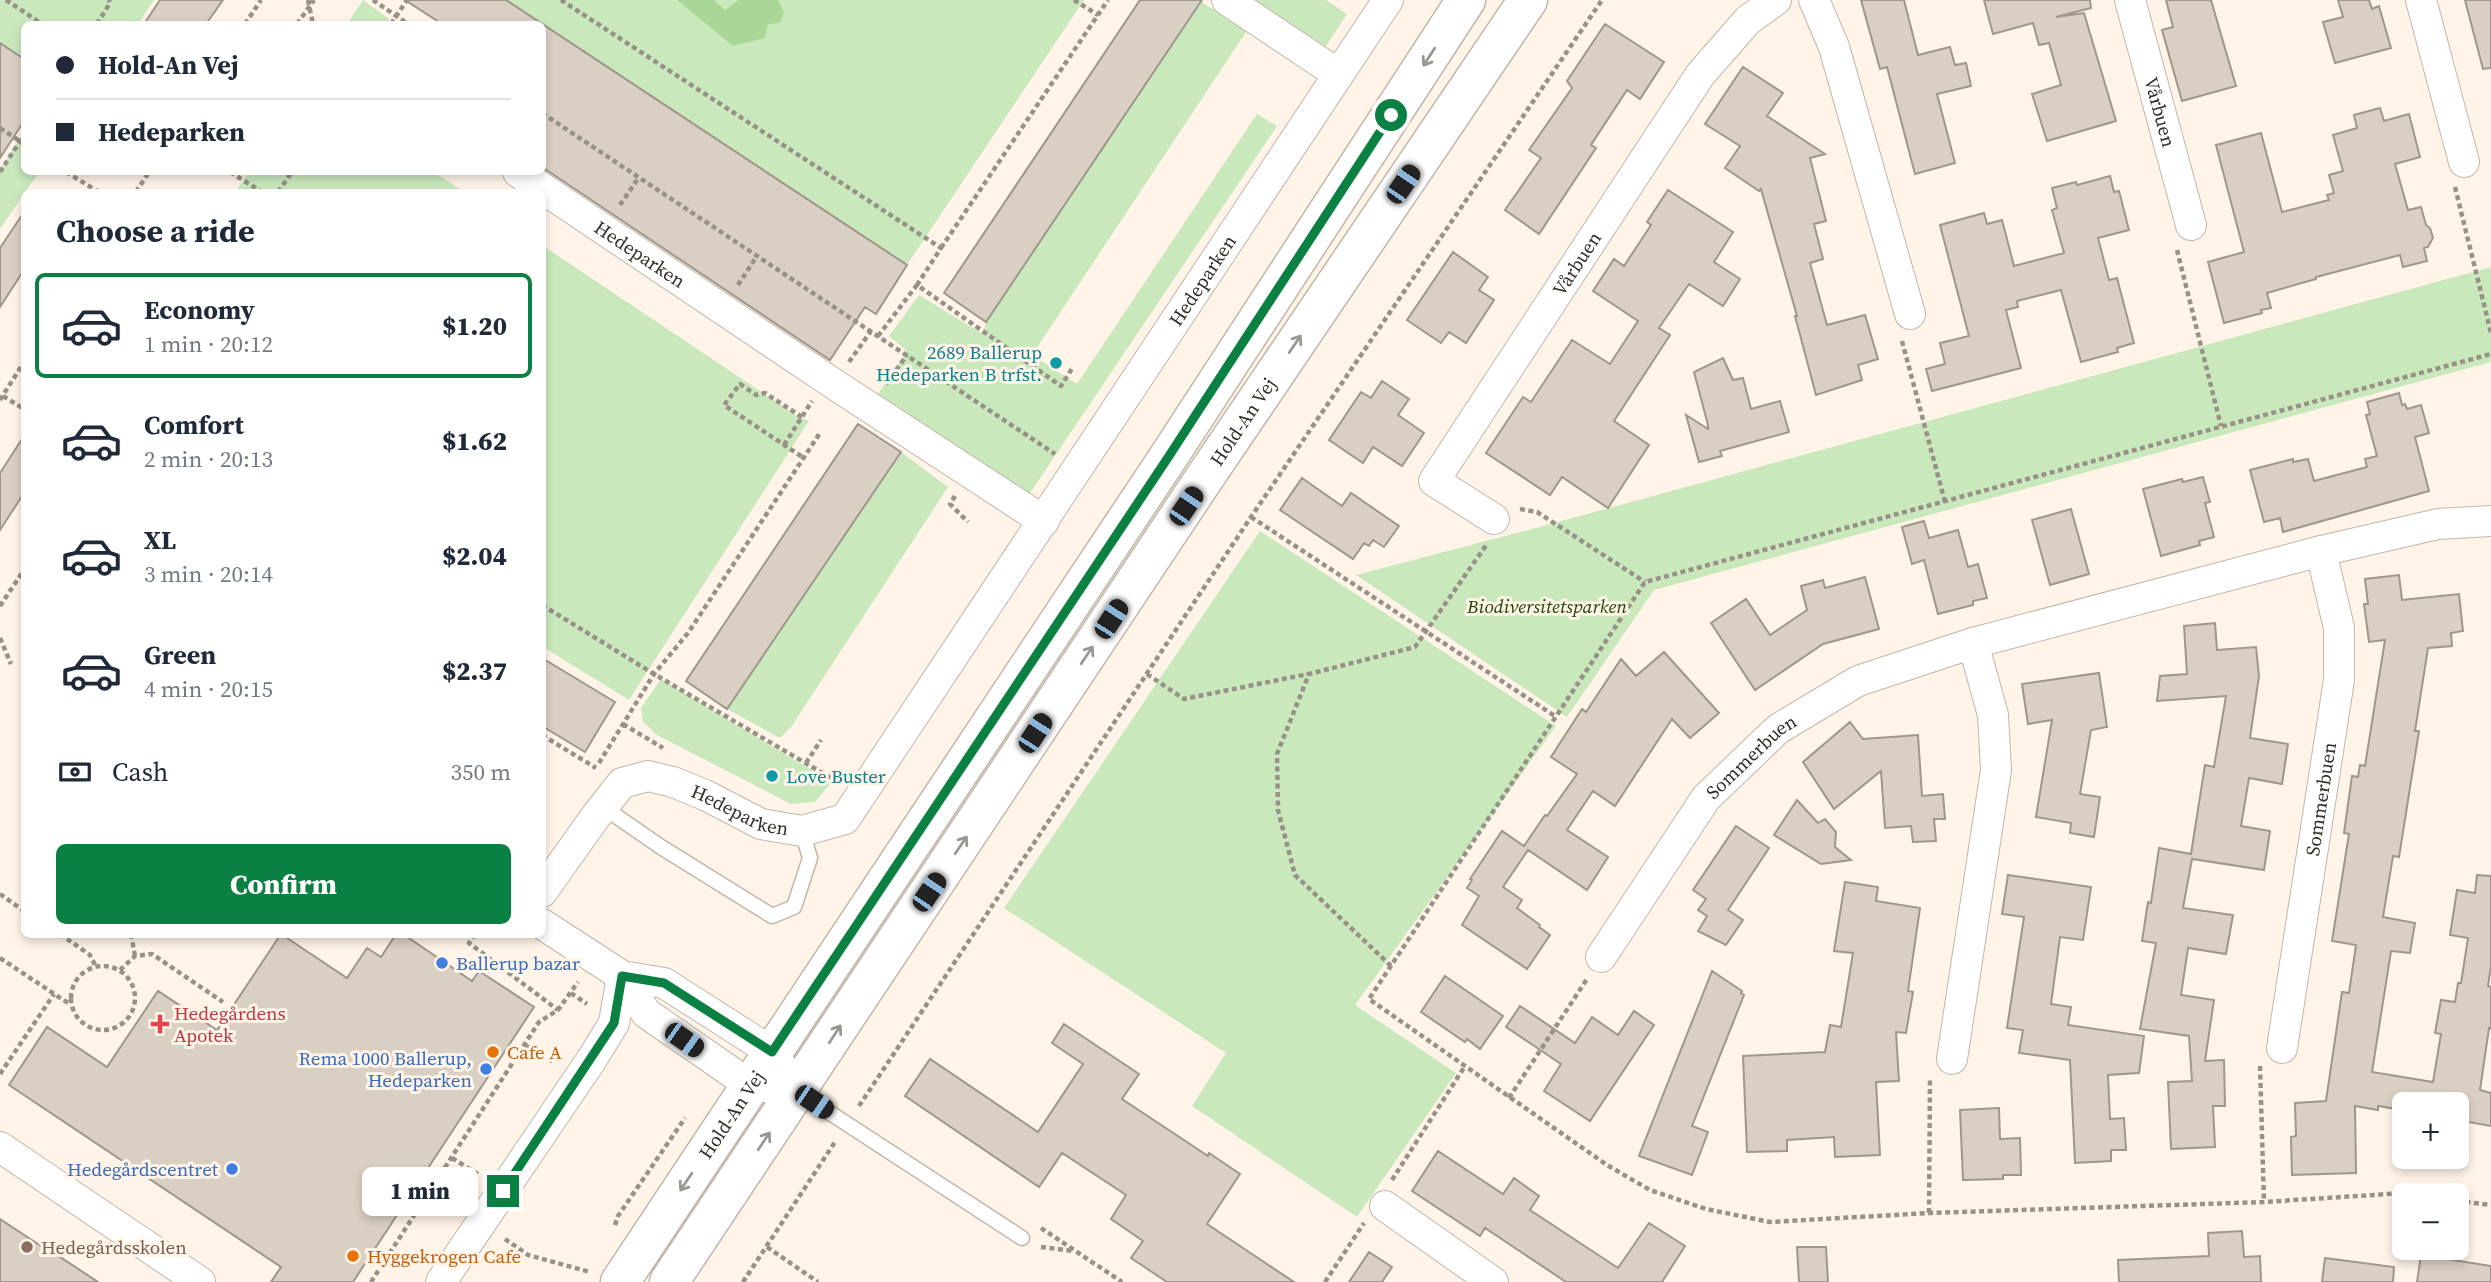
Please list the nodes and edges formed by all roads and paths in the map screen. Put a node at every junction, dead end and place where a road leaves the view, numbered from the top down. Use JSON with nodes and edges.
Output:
{"nodes":[{"id":1,"x":6,"y":0,"type":"edge"},
{"id":2,"x":109,"y":0,"type":"edge"},
{"id":3,"x":261,"y":0,"type":"edge"},
{"id":4,"x":313,"y":0,"type":"edge"},
{"id":5,"x":373,"y":0,"type":"edge"},
{"id":6,"x":407,"y":0,"type":"edge"},
{"id":7,"x":562,"y":0,"type":"edge"},
{"id":8,"x":1074,"y":0,"type":"edge"},
{"id":9,"x":1108,"y":0,"type":"edge"},
{"id":10,"x":1227,"y":0,"type":"edge"},
{"id":11,"x":1388,"y":0,"type":"edge"},
{"id":12,"x":1466,"y":0,"type":"edge"},
{"id":13,"x":1528,"y":0,"type":"edge"},
{"id":14,"x":1602,"y":0,"type":"edge"},
{"id":15,"x":1776,"y":0,"type":"edge"},
{"id":16,"x":1814,"y":0,"type":"edge"},
{"id":17,"x":2130,"y":0,"type":"edge"},
{"id":18,"x":2421,"y":0,"type":"edge"},
{"id":19,"x":308,"y":3,"type":"edge"},
{"id":20,"x":1098,"y":15,"type":"junction"},
{"id":21,"x":397,"y":17,"type":"junction"},
{"id":22,"x":38,"y":21,"type":"edge"},
{"id":23,"x":99,"y":21,"type":"edge"},
{"id":24,"x":248,"y":21,"type":"edge"},
{"id":25,"x":299,"y":21,"type":"edge"},
{"id":26,"x":312,"y":21,"type":"edge"},
{"id":27,"x":394,"y":21,"type":"edge"},
{"id":28,"x":403,"y":21,"type":"edge"},
{"id":29,"x":1338,"y":74,"type":"junction"},
{"id":30,"x":546,"y":116,"type":"edge"},
{"id":31,"x":0,"y":128,"type":"edge"},
{"id":32,"x":21,"y":142,"type":"edge"},
{"id":33,"x":21,"y":144,"type":"edge"},
{"id":34,"x":2464,"y":162,"type":"joint"},
{"id":35,"x":0,"y":172,"type":"edge"},
{"id":36,"x":71,"y":175,"type":"edge"},
{"id":37,"x":235,"y":175,"type":"edge"},
{"id":38,"x":522,"y":175,"type":"edge"},
{"id":39,"x":639,"y":177,"type":"junction"},
{"id":40,"x":94,"y":189,"type":"edge"},
{"id":41,"x":257,"y":189,"type":"edge"},
{"id":42,"x":543,"y":189,"type":"edge"},
{"id":43,"x":546,"y":191,"type":"edge"},
{"id":44,"x":625,"y":197,"type":"dead end"},
{"id":45,"x":2191,"y":225,"type":"joint"},
{"id":46,"x":941,"y":248,"type":"junction"},
{"id":47,"x":757,"y":256,"type":"junction"},
{"id":48,"x":744,"y":275,"type":"dead end"},
{"id":49,"x":917,"y":285,"type":"junction"},
{"id":50,"x":1910,"y":314,"type":"joint"},
{"id":51,"x":2491,"y":333,"type":"edge"},
{"id":52,"x":878,"y":336,"type":"junction"},
{"id":53,"x":2491,"y":354,"type":"edge"},
{"id":54,"x":21,"y":367,"type":"edge"},
{"id":55,"x":1073,"y":367,"type":"dead end"},
{"id":56,"x":1,"y":398,"type":"edge"},
{"id":57,"x":21,"y":408,"type":"edge"},
{"id":58,"x":2221,"y":426,"type":"junction"},
{"id":59,"x":820,"y":433,"type":"dead end"},
{"id":60,"x":784,"y":445,"type":"junction"},
{"id":61,"x":804,"y":458,"type":"junction"},
{"id":62,"x":1078,"y":469,"type":"junction"},
{"id":63,"x":953,"y":499,"type":"dead end"},
{"id":64,"x":1945,"y":502,"type":"junction"},
{"id":65,"x":1251,"y":517,"type":"junction"},
{"id":66,"x":1494,"y":519,"type":"junction"},
{"id":67,"x":1044,"y":521,"type":"junction"},
{"id":68,"x":2491,"y":521,"type":"edge"},
{"id":69,"x":968,"y":522,"type":"dead end"},
{"id":70,"x":2321,"y":551,"type":"junction"},
{"id":71,"x":21,"y":574,"type":"edge"},
{"id":72,"x":1645,"y":582,"type":"junction"},
{"id":73,"x":0,"y":606,"type":"edge"},
{"id":74,"x":546,"y":607,"type":"edge"},
{"id":75,"x":1428,"y":631,"type":"junction"},
{"id":76,"x":0,"y":638,"type":"edge"},
{"id":77,"x":1973,"y":643,"type":"junction"},
{"id":78,"x":11,"y":664,"type":"dead end"},
{"id":79,"x":654,"y":674,"type":"junction"},
{"id":80,"x":1147,"y":674,"type":"junction"},
{"id":81,"x":1309,"y":674,"type":"junction"},
{"id":82,"x":1555,"y":716,"type":"junction"},
{"id":83,"x":546,"y":739,"type":"edge"},
{"id":84,"x":821,"y":740,"type":"dead end"},
{"id":85,"x":806,"y":763,"type":"junction"},
{"id":86,"x":861,"y":795,"type":"junction"},
{"id":87,"x":603,"y":807,"type":"junction"},
{"id":88,"x":802,"y":831,"type":"junction"},
{"id":89,"x":546,"y":886,"type":"edge"},
{"id":90,"x":0,"y":894,"type":"edge"},
{"id":91,"x":21,"y":909,"type":"edge"},
{"id":92,"x":546,"y":927,"type":"edge"},
{"id":93,"x":66,"y":938,"type":"edge"},
{"id":94,"x":132,"y":938,"type":"edge"},
{"id":95,"x":472,"y":938,"type":"edge"},
{"id":96,"x":135,"y":956,"type":"junction"},
{"id":97,"x":1601,"y":957,"type":"joint"},
{"id":98,"x":0,"y":958,"type":"edge"},
{"id":99,"x":1391,"y":966,"type":"junction"},
{"id":100,"x":96,"y":967,"type":"junction"},
{"id":101,"x":120,"y":970,"type":"junction"},
{"id":102,"x":622,"y":976,"type":"junction"},
{"id":103,"x":571,"y":993,"type":"dead end"},
{"id":104,"x":54,"y":994,"type":"junction"},
{"id":105,"x":223,"y":1002,"type":"dead end"},
{"id":106,"x":72,"y":1006,"type":"junction"},
{"id":107,"x":558,"y":1010,"type":"junction"},
{"id":108,"x":526,"y":1046,"type":"junction"},
{"id":109,"x":2282,"y":1048,"type":"joint"},
{"id":110,"x":772,"y":1052,"type":"junction"},
{"id":111,"x":1952,"y":1059,"type":"joint"},
{"id":112,"x":551,"y":1061,"type":"dead end"},
{"id":113,"x":1465,"y":1066,"type":"junction"},
{"id":114,"x":0,"y":1074,"type":"edge"},
{"id":115,"x":750,"y":1085,"type":"junction"},
{"id":116,"x":797,"y":1091,"type":"junction"},
{"id":117,"x":1509,"y":1098,"type":"junction"},
{"id":118,"x":847,"y":1125,"type":"junction"},
{"id":119,"x":0,"y":1147,"type":"edge"},
{"id":120,"x":452,"y":1158,"type":"junction"},
{"id":121,"x":475,"y":1172,"type":"dead end"},
{"id":122,"x":2392,"y":1195,"type":"edge"},
{"id":123,"x":2264,"y":1202,"type":"junction"},
{"id":124,"x":2469,"y":1202,"type":"edge"},
{"id":125,"x":1380,"y":1203,"type":"junction"},
{"id":126,"x":2491,"y":1205,"type":"edge"},
{"id":127,"x":1929,"y":1213,"type":"junction"},
{"id":128,"x":1022,"y":1238,"type":"joint"},
{"id":129,"x":767,"y":1247,"type":"junction"},
{"id":130,"x":1075,"y":1251,"type":"dead end"},
{"id":131,"x":549,"y":1263,"type":"dead end"},
{"id":132,"x":608,"y":1278,"type":"edge"},
{"id":133,"x":200,"y":1282,"type":"edge"},
{"id":134,"x":372,"y":1282,"type":"edge"},
{"id":135,"x":441,"y":1282,"type":"edge"},
{"id":136,"x":669,"y":1282,"type":"edge"},
{"id":137,"x":743,"y":1282,"type":"edge"},
{"id":138,"x":818,"y":1282,"type":"edge"},
{"id":139,"x":1325,"y":1282,"type":"edge"},
{"id":140,"x":1493,"y":1282,"type":"edge"}],
"edges":[{"from":1,"to":22,"type":"path"},
{"from":2,"to":23,"type":"path"},
{"from":3,"to":24,"type":"path"},
{"from":4,"to":19,"type":"path"},
{"from":5,"to":21,"type":"path"},
{"from":6,"to":21,"type":"path"},
{"from":7,"to":46,"type":"path"},
{"from":8,"to":20,"type":"path"},
{"from":9,"to":20,"type":"path"},
{"from":10,"to":29,"type":"street"},
{"from":11,"to":29,"type":"street","name":"Hedeparken"},
{"from":12,"to":110,"type":"street","name":"Hold-An Vej","one_way":true},
{"from":116,"to":13,"type":"street","name":"Hold-An Vej","one_way":true},
{"from":14,"to":65,"type":"path"},
{"from":15,"to":66,"type":"street","name":"Vårbuen"},
{"from":16,"to":50,"type":"street"},
{"from":17,"to":45,"type":"street","name":"Vårbuen"},
{"from":18,"to":34,"type":"street"},
{"from":19,"to":25,"type":"path"},
{"from":19,"to":26,"type":"path"},
{"from":20,"to":46,"type":"path"},
{"from":21,"to":27,"type":"path"},
{"from":21,"to":28,"type":"path"},
{"from":29,"to":62,"type":"street","name":"Hedeparken"},
{"from":30,"to":39,"type":"path"},
{"from":31,"to":32,"type":"path"},
{"from":33,"to":35,"type":"path"},
{"from":34,"to":51,"type":"path"},
{"from":36,"to":40,"type":"path"},
{"from":37,"to":41,"type":"path"},
{"from":38,"to":42,"type":"street","name":"Hedeparken"},
{"from":39,"to":44,"type":"path"},
{"from":39,"to":47,"type":"path"},
{"from":43,"to":67,"type":"street","name":"Hedeparken"},
{"from":45,"to":58,"type":"path"},
{"from":46,"to":49,"type":"path"},
{"from":47,"to":48,"type":"path"},
{"from":47,"to":52,"type":"path"},
{"from":49,"to":52,"type":"path"},
{"from":49,"to":55,"type":"path"},
{"from":50,"to":64,"type":"path"},
{"from":52,"to":62,"type":"path"},
{"from":53,"to":58,"type":"path"},
{"from":54,"to":56,"type":"path"},
{"from":56,"to":57,"type":"path"},
{"from":58,"to":64,"type":"path"},
{"from":59,"to":61,"type":"path"},
{"from":60,"to":60,"type":"path"},
{"from":60,"to":61,"type":"path"},
{"from":61,"to":79,"type":"path"},
{"from":62,"to":67,"type":"street","name":"Hedeparken"},
{"from":63,"to":69,"type":"path"},
{"from":64,"to":72,"type":"path"},
{"from":65,"to":75,"type":"path"},
{"from":65,"to":80,"type":"path"},
{"from":66,"to":72,"type":"path"},
{"from":66,"to":75,"type":"path"},
{"from":67,"to":86,"type":"street","name":"Hedeparken"},
{"from":68,"to":70,"type":"street","name":"Sommerbuen"},
{"from":70,"to":77,"type":"street","name":"Sommerbuen"},
{"from":70,"to":109,"type":"street","name":"Sommerbuen"},
{"from":71,"to":73,"type":"path"},
{"from":72,"to":82,"type":"path"},
{"from":74,"to":79,"type":"path"},
{"from":75,"to":81,"type":"path"},
{"from":75,"to":82,"type":"path"},
{"from":76,"to":78,"type":"path"},
{"from":77,"to":97,"type":"street","name":"Sommerbuen"},
{"from":77,"to":111,"type":"street"},
{"from":79,"to":83,"type":"path"},
{"from":79,"to":85,"type":"path"},
{"from":80,"to":81,"type":"path"},
{"from":80,"to":118,"type":"path"},
{"from":81,"to":99,"type":"path"},
{"from":82,"to":99,"type":"path"},
{"from":84,"to":85,"type":"path"},
{"from":85,"to":86,"type":"path"},
{"from":86,"to":88,"type":"street","name":"Hedeparken"},
{"from":87,"to":88,"type":"street","name":"Hedeparken"},
{"from":87,"to":88,"type":"lane"},
{"from":87,"to":89,"type":"street","name":"Hedeparken"},
{"from":90,"to":91,"type":"path"},
{"from":92,"to":102,"type":"street"},
{"from":93,"to":100,"type":"path"},
{"from":94,"to":96,"type":"path"},
{"from":95,"to":107,"type":"path"},
{"from":96,"to":101,"type":"path"},
{"from":96,"to":105,"type":"path"},
{"from":97,"to":117,"type":"path"},
{"from":98,"to":104,"type":"path"},
{"from":99,"to":113,"type":"path"},
{"from":100,"to":101,"type":"path"},
{"from":100,"to":106,"type":"path"},
{"from":101,"to":106,"type":"path"},
{"from":102,"to":110,"type":"street"},
{"from":102,"to":115,"type":"street"},
{"from":102,"to":135,"type":"street"},
{"from":103,"to":107,"type":"path"},
{"from":104,"to":106,"type":"path"},
{"from":104,"to":114,"type":"path"},
{"from":107,"to":108,"type":"path"},
{"from":108,"to":112,"type":"path"},
{"from":108,"to":120,"type":"path"},
{"from":109,"to":123,"type":"path"},
{"from":110,"to":115,"type":"street","name":"Hold-An Vej"},
{"from":110,"to":116,"type":"street"},
{"from":111,"to":127,"type":"path"},
{"from":113,"to":117,"type":"path"},
{"from":113,"to":125,"type":"path"},
{"from":115,"to":116,"type":"street"},
{"from":115,"to":132,"type":"street","name":"Hold-An Vej","one_way":true},
{"from":116,"to":118,"type":"lane"},
{"from":136,"to":116,"type":"street","name":"Hold-An Vej","one_way":true},
{"from":117,"to":127,"type":"path"},
{"from":118,"to":128,"type":"lane"},
{"from":118,"to":129,"type":"path"},
{"from":119,"to":133,"type":"street"},
{"from":120,"to":121,"type":"path"},
{"from":120,"to":134,"type":"path"},
{"from":122,"to":123,"type":"path"},
{"from":123,"to":127,"type":"path"},
{"from":124,"to":126,"type":"path"},
{"from":125,"to":139,"type":"path"},
{"from":125,"to":140,"type":"street"},
{"from":128,"to":130,"type":"path"},
{"from":129,"to":137,"type":"path"},
{"from":129,"to":138,"type":"path"},
{"from":131,"to":132,"type":"path"}]}
